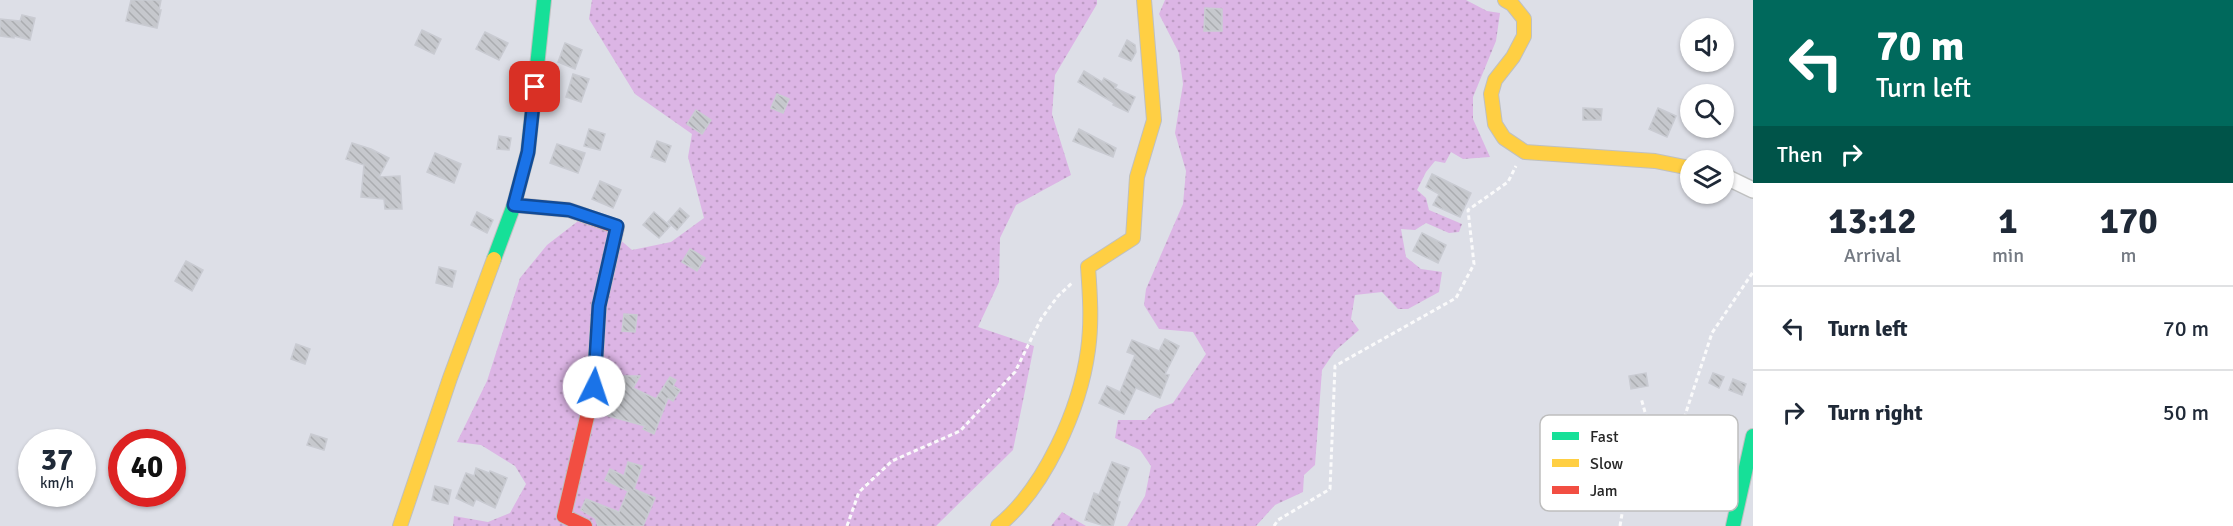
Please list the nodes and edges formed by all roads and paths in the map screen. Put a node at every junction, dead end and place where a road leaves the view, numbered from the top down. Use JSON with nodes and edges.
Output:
{"nodes":[{"id":1,"x":544,"y":0,"type":"edge"},
{"id":2,"x":1144,"y":0,"type":"edge"},
{"id":3,"x":1505,"y":0,"type":"edge"},
{"id":4,"x":1525,"y":152,"type":"junction"},
{"id":5,"x":1680,"y":166,"type":"edge"},
{"id":6,"x":1734,"y":180,"type":"edge"},
{"id":7,"x":1753,"y":189,"type":"edge"},
{"id":8,"x":514,"y":205,"type":"junction"},
{"id":9,"x":1088,"y":267,"type":"junction"},
{"id":10,"x":1753,"y":272,"type":"edge"},
{"id":11,"x":1641,"y":398,"type":"dead end"},
{"id":12,"x":1646,"y":415,"type":"edge"},
{"id":13,"x":1685,"y":415,"type":"edge"},
{"id":14,"x":1753,"y":436,"type":"edge"},
{"id":15,"x":1738,"y":504,"type":"edge"},
{"id":16,"x":1622,"y":511,"type":"edge"},
{"id":17,"x":1736,"y":511,"type":"edge"},
{"id":18,"x":399,"y":526,"type":"edge"},
{"id":19,"x":585,"y":526,"type":"edge"},
{"id":20,"x":847,"y":526,"type":"edge"},
{"id":21,"x":998,"y":526,"type":"edge"},
{"id":22,"x":1274,"y":526,"type":"edge"},
{"id":23,"x":1620,"y":526,"type":"edge"},
{"id":24,"x":1733,"y":526,"type":"edge"}],
"edges":[{"from":1,"to":8,"type":"street"},
{"from":2,"to":9,"type":"street"},
{"from":3,"to":4,"type":"street"},
{"from":4,"to":5,"type":"street"},
{"from":4,"to":22,"type":"path"},
{"from":6,"to":7,"type":"street"},
{"from":8,"to":18,"type":"street"},
{"from":8,"to":19,"type":"street"},
{"from":9,"to":20,"type":"path"},
{"from":9,"to":21,"type":"street"},
{"from":10,"to":13,"type":"path"},
{"from":11,"to":12,"type":"path"},
{"from":14,"to":15,"type":"street"},
{"from":16,"to":23,"type":"path"},
{"from":17,"to":24,"type":"street"}]}
